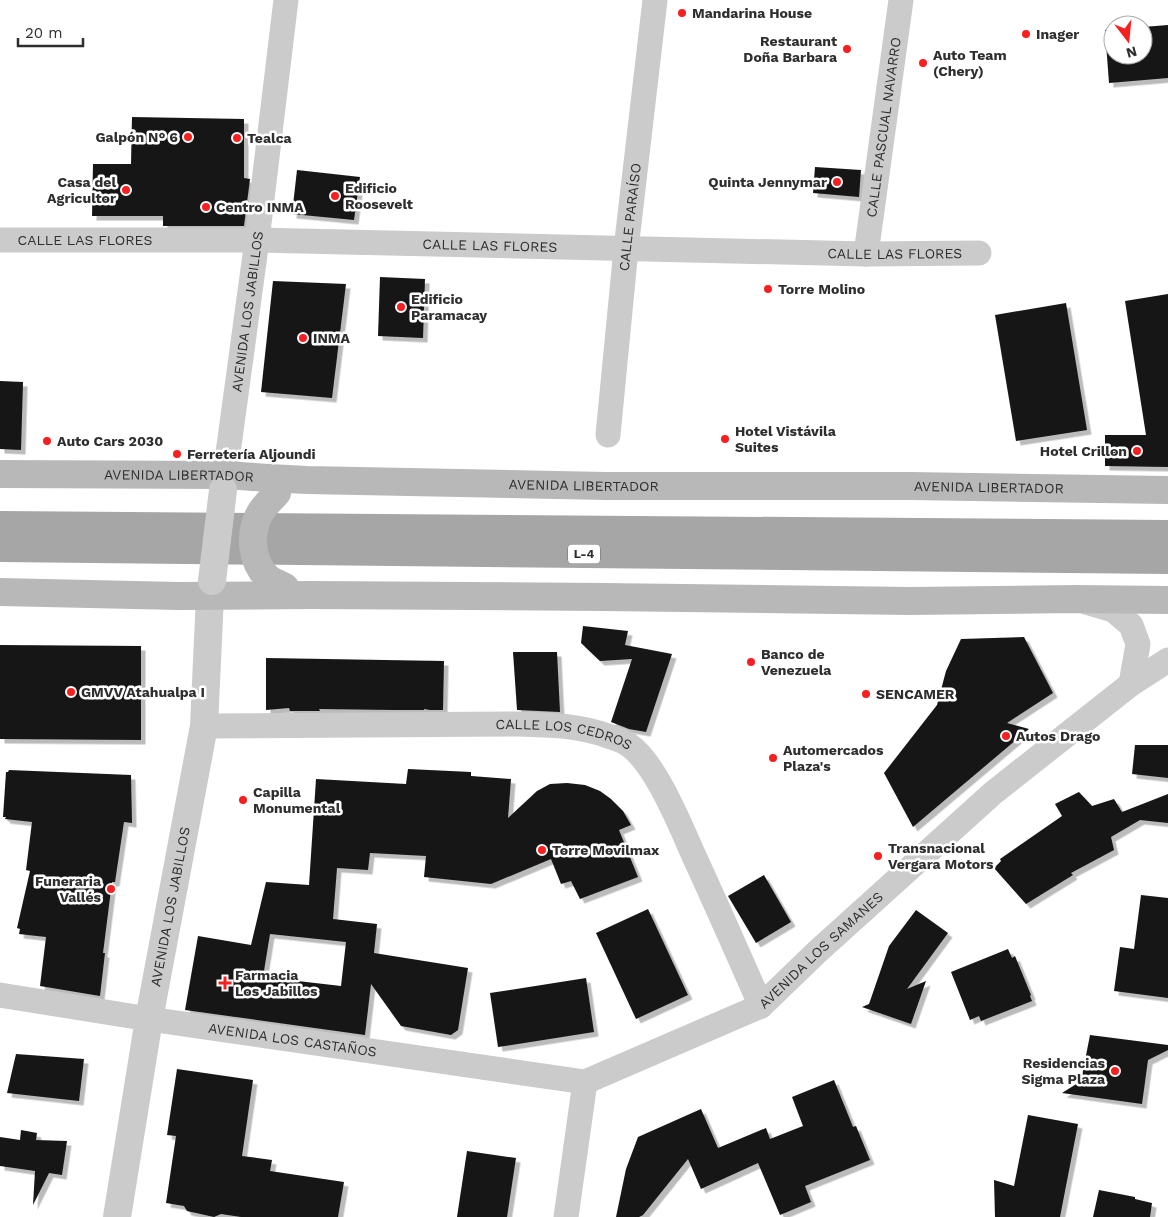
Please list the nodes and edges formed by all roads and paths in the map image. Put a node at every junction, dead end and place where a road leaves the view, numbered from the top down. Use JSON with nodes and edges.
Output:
{"nodes":[{"id":1,"x":286,"y":0,"type":"edge"},
{"id":2,"x":655,"y":0,"type":"edge"},
{"id":3,"x":901,"y":0,"type":"edge"},
{"id":4,"x":0,"y":240,"type":"edge"},
{"id":5,"x":256,"y":240,"type":"junction"},
{"id":6,"x":626,"y":249,"type":"junction"},
{"id":7,"x":979,"y":252,"type":"dead end"},
{"id":8,"x":866,"y":254,"type":"junction"},
{"id":9,"x":608,"y":435,"type":"dead end"},
{"id":10,"x":0,"y":474,"type":"edge"},
{"id":11,"x":307,"y":480,"type":"junction"},
{"id":12,"x":224,"y":482,"type":"junction"},
{"id":13,"x":1168,"y":490,"type":"edge"},
{"id":14,"x":0,"y":525,"type":"edge"},
{"id":15,"x":1168,"y":534,"type":"edge"},
{"id":16,"x":0,"y":548,"type":"edge"},
{"id":17,"x":1168,"y":560,"type":"edge"},
{"id":18,"x":211,"y":588,"type":"junction"},
{"id":19,"x":0,"y":592,"type":"edge"},
{"id":20,"x":311,"y":595,"type":"junction"},
{"id":21,"x":1076,"y":598,"type":"junction"},
{"id":22,"x":1168,"y":600,"type":"edge"},
{"id":23,"x":1168,"y":660,"type":"edge"},
{"id":24,"x":1131,"y":684,"type":"junction"},
{"id":25,"x":204,"y":726,"type":"junction"},
{"id":26,"x":0,"y":995,"type":"edge"},
{"id":27,"x":761,"y":1006,"type":"junction"},
{"id":28,"x":149,"y":1019,"type":"junction"},
{"id":29,"x":585,"y":1082,"type":"junction"},
{"id":30,"x":117,"y":1217,"type":"edge"},
{"id":31,"x":566,"y":1217,"type":"edge"}],
"edges":[{"from":1,"to":5,"type":"street","name":"AVENIDA LOS JABILLOS"},
{"from":2,"to":6,"type":"street","name":"CALLE PARAÍSO"},
{"from":3,"to":8,"type":"street","name":"CALLE PASCUAL NAVARRO"},
{"from":4,"to":5,"type":"street","name":"CALLE LAS FLORES"},
{"from":5,"to":6,"type":"street","name":"CALLE LAS FLORES"},
{"from":5,"to":12,"type":"street","name":"AVENIDA LOS JABILLOS"},
{"from":6,"to":8,"type":"street","name":"CALLE LAS FLORES"},
{"from":6,"to":9,"type":"street","name":"CALLE PARAÍSO"},
{"from":7,"to":8,"type":"street","name":"CALLE LAS FLORES"},
{"from":10,"to":12,"type":"main road","name":"AVENIDA LIBERTADOR"},
{"from":11,"to":12,"type":"main road","name":"AVENIDA LIBERTADOR"},
{"from":11,"to":13,"type":"main road","name":"AVENIDA LIBERTADOR"},
{"from":11,"to":20,"type":"main road","bridge":true},
{"from":12,"to":18,"type":"street","name":"AVENIDA LOS JABILLOS","bridge":true},
{"from":14,"to":15,"type":"main road","number":"L-4"},
{"from":16,"to":17,"type":"main road","number":"L-4"},
{"from":18,"to":19,"type":"main road"},
{"from":18,"to":20,"type":"main road"},
{"from":18,"to":25,"type":"street","name":"AVENIDA LOS JABILLOS"},
{"from":20,"to":21,"type":"main road"},
{"from":21,"to":22,"type":"main road"},
{"from":21,"to":24,"type":"street"},
{"from":23,"to":24,"type":"street","name":"AVENIDA LOS SAMANES"},
{"from":24,"to":27,"type":"street","name":"AVENIDA LOS SAMANES"},
{"from":25,"to":27,"type":"street","name":"CALLE LOS CEDROS"},
{"from":25,"to":28,"type":"street","name":"AVENIDA LOS JABILLOS"},
{"from":26,"to":28,"type":"street","name":"AVENIDA LOS CASTAÑOS"},
{"from":27,"to":29,"type":"street","name":"AVENIDA LOS SAMANES"},
{"from":28,"to":29,"type":"street","name":"AVENIDA LOS CASTAÑOS"},
{"from":28,"to":30,"type":"street","name":"AVENIDA LOS JABILLOS"},
{"from":29,"to":31,"type":"street"}]}
